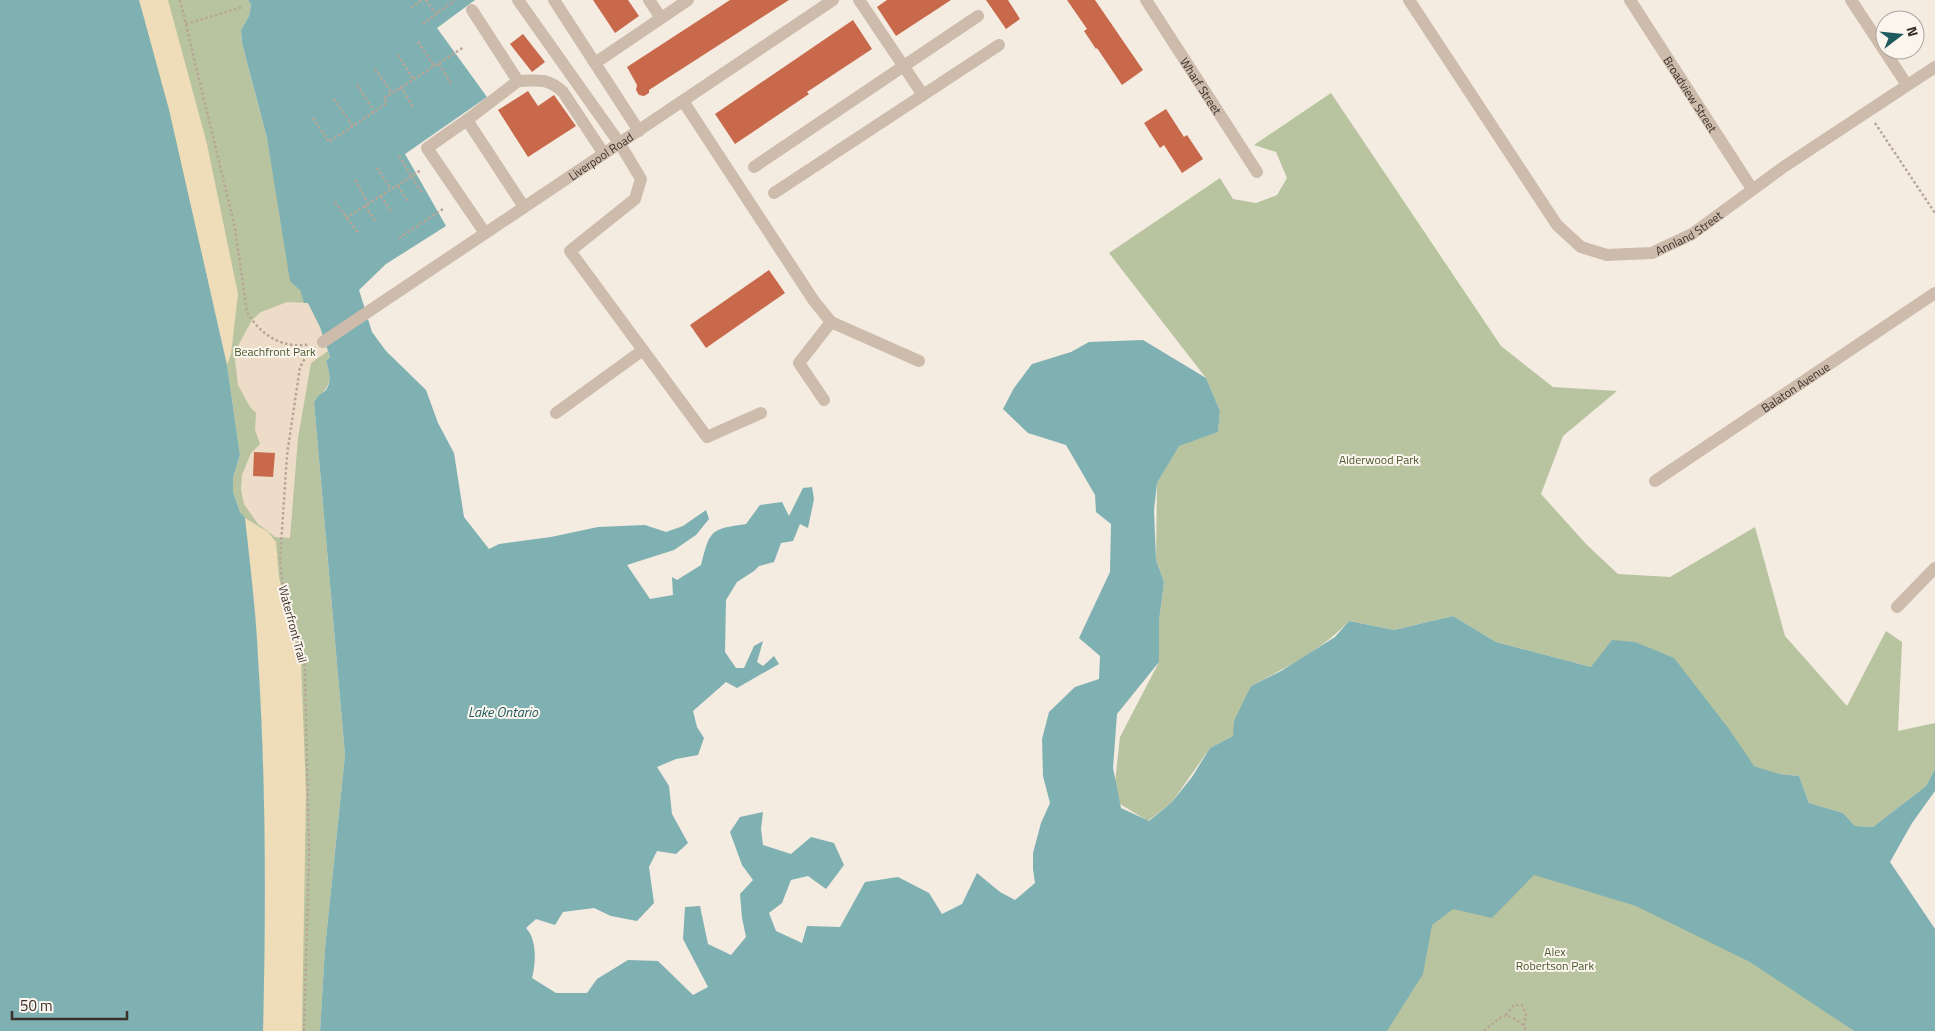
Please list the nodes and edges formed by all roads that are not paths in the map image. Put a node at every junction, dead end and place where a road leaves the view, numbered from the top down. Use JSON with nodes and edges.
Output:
{"nodes":[{"id":1,"x":518,"y":0,"type":"edge"},
{"id":2,"x":554,"y":0,"type":"edge"},
{"id":3,"x":649,"y":0,"type":"edge"},
{"id":4,"x":688,"y":0,"type":"edge"},
{"id":5,"x":833,"y":0,"type":"edge"},
{"id":6,"x":859,"y":0,"type":"edge"},
{"id":7,"x":1146,"y":0,"type":"edge"},
{"id":8,"x":1409,"y":0,"type":"edge"},
{"id":9,"x":1630,"y":0,"type":"edge"},
{"id":10,"x":1851,"y":0,"type":"edge"},
{"id":11,"x":472,"y":10,"type":"dead end"},
{"id":12,"x":978,"y":16,"type":"dead end"},
{"id":13,"x":661,"y":18,"type":"junction"},
{"id":14,"x":999,"y":46,"type":"dead end"},
{"id":15,"x":595,"y":63,"type":"junction"},
{"id":16,"x":904,"y":65,"type":"junction"},
{"id":17,"x":1935,"y":67,"type":"edge"},
{"id":18,"x":518,"y":81,"type":"junction"},
{"id":19,"x":1907,"y":86,"type":"junction"},
{"id":20,"x":923,"y":95,"type":"junction"},
{"id":21,"x":683,"y":101,"type":"junction"},
{"id":22,"x":467,"y":120,"type":"junction"},
{"id":23,"x":639,"y":130,"type":"junction"},
{"id":24,"x":620,"y":144,"type":"junction"},
{"id":25,"x":604,"y":154,"type":"junction"},
{"id":26,"x":754,"y":167,"type":"dead end"},
{"id":27,"x":1258,"y":172,"type":"dead end"},
{"id":28,"x":1752,"y":189,"type":"junction"},
{"id":29,"x":774,"y":193,"type":"dead end"},
{"id":30,"x":524,"y":207,"type":"junction"},
{"id":31,"x":484,"y":233,"type":"junction"},
{"id":32,"x":1935,"y":293,"type":"edge"},
{"id":33,"x":830,"y":322,"type":"junction"},
{"id":34,"x":323,"y":342,"type":"road end"},
{"id":35,"x":643,"y":350,"type":"junction"},
{"id":36,"x":919,"y":361,"type":"dead end"},
{"id":37,"x":824,"y":400,"type":"dead end"},
{"id":38,"x":556,"y":412,"type":"dead end"},
{"id":39,"x":761,"y":413,"type":"dead end"},
{"id":40,"x":1656,"y":482,"type":"dead end"},
{"id":41,"x":1935,"y":568,"type":"edge"},
{"id":42,"x":1897,"y":607,"type":"dead end"}],
"edges":[{"from":1,"to":24,"type":"street"},
{"from":2,"to":15,"type":"street"},
{"from":3,"to":13,"type":"street"},
{"from":4,"to":13,"type":"street"},
{"from":5,"to":21,"type":"street","name":"Liverpool Road"},
{"from":6,"to":16,"type":"street"},
{"from":7,"to":27,"type":"street","name":"Wharf Street"},
{"from":8,"to":28,"type":"street","name":"Annland Street"},
{"from":9,"to":28,"type":"street","name":"Broadview Street"},
{"from":10,"to":19,"type":"street"},
{"from":11,"to":18,"type":"street"},
{"from":12,"to":16,"type":"street"},
{"from":13,"to":15,"type":"street"},
{"from":14,"to":20,"type":"street"},
{"from":15,"to":23,"type":"street"},
{"from":16,"to":20,"type":"street"},
{"from":16,"to":26,"type":"street"},
{"from":17,"to":19,"type":"street","name":"Annland Street"},
{"from":18,"to":22,"type":"street"},
{"from":18,"to":25,"type":"street"},
{"from":19,"to":28,"type":"street","name":"Annland Street"},
{"from":20,"to":29,"type":"street"},
{"from":21,"to":23,"type":"street","name":"Liverpool Road"},
{"from":21,"to":33,"type":"street"},
{"from":22,"to":30,"type":"street"},
{"from":22,"to":31,"type":"street"},
{"from":23,"to":24,"type":"street","name":"Liverpool Road"},
{"from":24,"to":25,"type":"street","name":"Liverpool Road"},
{"from":24,"to":35,"type":"street"},
{"from":25,"to":30,"type":"street","name":"Liverpool Road"},
{"from":30,"to":31,"type":"street","name":"Liverpool Road"},
{"from":31,"to":34,"type":"street","name":"Liverpool Road"},
{"from":32,"to":40,"type":"street","name":"Balaton Avenue"},
{"from":33,"to":36,"type":"street"},
{"from":33,"to":37,"type":"street"},
{"from":35,"to":38,"type":"street"},
{"from":35,"to":39,"type":"street"},
{"from":41,"to":42,"type":"street"}]}
